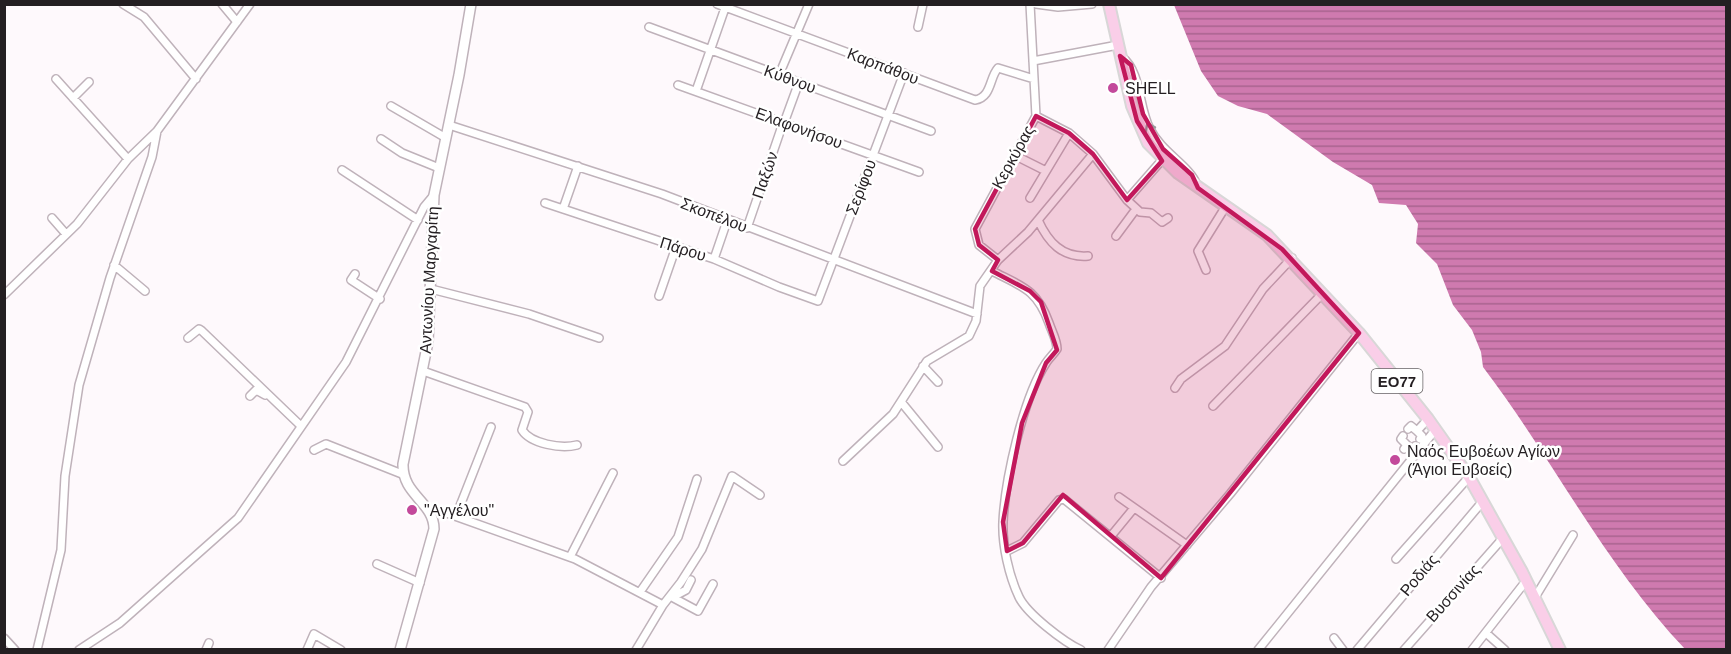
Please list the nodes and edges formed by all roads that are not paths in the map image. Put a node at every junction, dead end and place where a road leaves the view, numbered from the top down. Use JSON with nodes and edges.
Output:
{"nodes":[{"id":1,"x":123,"y":4,"type":"edge"},
{"id":2,"x":222,"y":4,"type":"edge"},
{"id":3,"x":250,"y":4,"type":"edge"},
{"id":4,"x":471,"y":4,"type":"edge"},
{"id":5,"x":717,"y":4,"type":"edge"},
{"id":6,"x":809,"y":4,"type":"edge"},
{"id":7,"x":923,"y":4,"type":"edge"},
{"id":8,"x":1030,"y":4,"type":"edge"},
{"id":9,"x":1036,"y":4,"type":"edge"},
{"id":10,"x":1092,"y":4,"type":"edge"},
{"id":11,"x":1109,"y":4,"type":"edge"},
{"id":12,"x":725,"y":8,"type":"junction"},
{"id":13,"x":237,"y":22,"type":"junction"},
{"id":14,"x":649,"y":27,"type":"dead end"},
{"id":15,"x":918,"y":27,"type":"dead end"},
{"id":16,"x":796,"y":33,"type":"junction"},
{"id":17,"x":710,"y":50,"type":"junction"},
{"id":18,"x":1119,"y":51,"type":"junction"},
{"id":19,"x":1033,"y":61,"type":"junction"},
{"id":20,"x":904,"y":73,"type":"junction"},
{"id":21,"x":780,"y":75,"type":"junction"},
{"id":22,"x":56,"y":78,"type":"dead end"},
{"id":23,"x":196,"y":79,"type":"junction"},
{"id":24,"x":1034,"y":79,"type":"junction"},
{"id":25,"x":89,"y":82,"type":"dead end"},
{"id":26,"x":799,"y":82,"type":"junction"},
{"id":27,"x":678,"y":85,"type":"dead end"},
{"id":28,"x":696,"y":91,"type":"junction"},
{"id":29,"x":73,"y":98,"type":"junction"},
{"id":30,"x":390,"y":106,"type":"dead end"},
{"id":31,"x":888,"y":115,"type":"junction"},
{"id":32,"x":1036,"y":116,"type":"junction"},
{"id":33,"x":784,"y":123,"type":"junction"},
{"id":34,"x":449,"y":125,"type":"junction"},
{"id":35,"x":157,"y":131,"type":"junction"},
{"id":36,"x":931,"y":131,"type":"dead end"},
{"id":37,"x":1069,"y":133,"type":"junction"},
{"id":38,"x":446,"y":138,"type":"junction"},
{"id":39,"x":381,"y":139,"type":"dead end"},
{"id":40,"x":1093,"y":154,"type":"junction"},
{"id":41,"x":873,"y":155,"type":"junction"},
{"id":42,"x":1014,"y":155,"type":"junction"},
{"id":43,"x":128,"y":159,"type":"junction"},
{"id":44,"x":1162,"y":160,"type":"junction"},
{"id":45,"x":578,"y":166,"type":"junction"},
{"id":46,"x":439,"y":168,"type":"junction"},
{"id":47,"x":342,"y":170,"type":"dead end"},
{"id":48,"x":1046,"y":171,"type":"junction"},
{"id":49,"x":919,"y":172,"type":"dead end"},
{"id":50,"x":1198,"y":188,"type":"junction"},
{"id":51,"x":434,"y":195,"type":"junction"},
{"id":52,"x":1030,"y":198,"type":"dead end"},
{"id":53,"x":1127,"y":201,"type":"junction"},
{"id":54,"x":545,"y":203,"type":"dead end"},
{"id":55,"x":1226,"y":206,"type":"junction"},
{"id":56,"x":563,"y":209,"type":"junction"},
{"id":57,"x":1136,"y":209,"type":"junction"},
{"id":58,"x":52,"y":218,"type":"dead end"},
{"id":59,"x":1168,"y":218,"type":"dead end"},
{"id":60,"x":418,"y":220,"type":"junction"},
{"id":61,"x":1038,"y":220,"type":"junction"},
{"id":62,"x":727,"y":221,"type":"junction"},
{"id":63,"x":747,"y":228,"type":"junction"},
{"id":64,"x":66,"y":234,"type":"junction"},
{"id":65,"x":1116,"y":236,"type":"dead end"},
{"id":66,"x":676,"y":247,"type":"junction"},
{"id":67,"x":1088,"y":256,"type":"dead end"},
{"id":68,"x":1292,"y":258,"type":"junction"},
{"id":69,"x":714,"y":259,"type":"junction"},
{"id":70,"x":833,"y":261,"type":"junction"},
{"id":71,"x":999,"y":261,"type":"junction"},
{"id":72,"x":114,"y":265,"type":"junction"},
{"id":73,"x":1206,"y":270,"type":"dead end"},
{"id":74,"x":992,"y":271,"type":"junction"},
{"id":75,"x":355,"y":274,"type":"dead end"},
{"id":76,"x":432,"y":289,"type":"junction"},
{"id":77,"x":145,"y":291,"type":"dead end"},
{"id":78,"x":1323,"y":293,"type":"junction"},
{"id":79,"x":4,"y":295,"type":"edge"},
{"id":80,"x":659,"y":296,"type":"dead end"},
{"id":81,"x":380,"y":299,"type":"junction"},
{"id":82,"x":818,"y":301,"type":"joint"},
{"id":83,"x":977,"y":314,"type":"junction"},
{"id":84,"x":1359,"y":333,"type":"junction"},
{"id":85,"x":188,"y":338,"type":"dead end"},
{"id":86,"x":599,"y":338,"type":"dead end"},
{"id":87,"x":924,"y":366,"type":"junction"},
{"id":88,"x":423,"y":371,"type":"junction"},
{"id":89,"x":938,"y":382,"type":"dead end"},
{"id":90,"x":1174,"y":388,"type":"dead end"},
{"id":91,"x":250,"y":396,"type":"dead end"},
{"id":92,"x":902,"y":403,"type":"junction"},
{"id":93,"x":1214,"y":406,"type":"dead end"},
{"id":94,"x":1428,"y":419,"type":"junction"},
{"id":95,"x":300,"y":427,"type":"junction"},
{"id":96,"x":491,"y":427,"type":"dead end"},
{"id":97,"x":1436,"y":429,"type":"junction"},
{"id":98,"x":1417,"y":431,"type":"junction"},
{"id":99,"x":1420,"y":439,"type":"dead end"},
{"id":100,"x":577,"y":445,"type":"dead end"},
{"id":101,"x":938,"y":447,"type":"dead end"},
{"id":102,"x":1409,"y":447,"type":"dead end"},
{"id":103,"x":314,"y":450,"type":"dead end"},
{"id":104,"x":843,"y":461,"type":"dead end"},
{"id":105,"x":613,"y":473,"type":"dead end"},
{"id":106,"x":402,"y":474,"type":"junction"},
{"id":107,"x":1469,"y":477,"type":"junction"},
{"id":108,"x":697,"y":479,"type":"dead end"},
{"id":109,"x":760,"y":495,"type":"dead end"},
{"id":110,"x":1119,"y":497,"type":"dead end"},
{"id":111,"x":1484,"y":501,"type":"junction"},
{"id":112,"x":1134,"y":508,"type":"junction"},
{"id":113,"x":429,"y":512,"type":"junction"},
{"id":114,"x":456,"y":516,"type":"junction"},
{"id":115,"x":1573,"y":535,"type":"dead end"},
{"id":116,"x":1111,"y":536,"type":"junction"},
{"id":117,"x":1503,"y":538,"type":"junction"},
{"id":118,"x":1186,"y":545,"type":"junction"},
{"id":119,"x":1007,"y":551,"type":"junction"},
{"id":120,"x":570,"y":557,"type":"junction"},
{"id":121,"x":1396,"y":559,"type":"dead end"},
{"id":122,"x":377,"y":564,"type":"dead end"},
{"id":123,"x":1161,"y":578,"type":"junction"},
{"id":124,"x":691,"y":580,"type":"dead end"},
{"id":125,"x":1526,"y":581,"type":"junction"},
{"id":126,"x":420,"y":583,"type":"junction"},
{"id":127,"x":713,"y":584,"type":"dead end"},
{"id":128,"x":640,"y":592,"type":"junction"},
{"id":129,"x":672,"y":597,"type":"junction"},
{"id":130,"x":1534,"y":600,"type":"junction"},
{"id":131,"x":663,"y":605,"type":"junction"},
{"id":132,"x":1486,"y":633,"type":"junction"},
{"id":133,"x":4,"y":638,"type":"edge"},
{"id":134,"x":1334,"y":638,"type":"dead end"},
{"id":135,"x":15,"y":650,"type":"edge"},
{"id":136,"x":37,"y":650,"type":"edge"},
{"id":137,"x":79,"y":650,"type":"edge"},
{"id":138,"x":307,"y":650,"type":"edge"},
{"id":139,"x":341,"y":650,"type":"edge"},
{"id":140,"x":400,"y":650,"type":"edge"},
{"id":141,"x":636,"y":650,"type":"edge"},
{"id":142,"x":1081,"y":650,"type":"edge"},
{"id":143,"x":1108,"y":650,"type":"edge"},
{"id":144,"x":1258,"y":650,"type":"edge"},
{"id":145,"x":1344,"y":650,"type":"edge"},
{"id":146,"x":1357,"y":650,"type":"edge"},
{"id":147,"x":1404,"y":650,"type":"edge"},
{"id":148,"x":1472,"y":650,"type":"edge"},
{"id":149,"x":1505,"y":650,"type":"edge"},
{"id":150,"x":1560,"y":650,"type":"edge"}],
"edges":[{"from":1,"to":23,"type":"street"},
{"from":2,"to":13,"type":"street"},
{"from":3,"to":13,"type":"street"},
{"from":4,"to":34,"type":"street","name":"Αντωνίου Μαργαρίτη"},
{"from":5,"to":12,"type":"street","name":"Καρπάθου"},
{"from":6,"to":16,"type":"street"},
{"from":7,"to":15,"type":"street"},
{"from":8,"to":19,"type":"street","name":"Κερκύρας"},
{"from":9,"to":10,"type":"street"},
{"from":11,"to":18,"type":"main road","number":"ΕΟ77"},
{"from":12,"to":16,"type":"street","name":"Καρπάθου"},
{"from":12,"to":17,"type":"street"},
{"from":13,"to":23,"type":"street"},
{"from":14,"to":17,"type":"street","name":"Κύθνου"},
{"from":16,"to":20,"type":"street","name":"Καρπάθου"},
{"from":16,"to":21,"type":"street"},
{"from":17,"to":21,"type":"street","name":"Κύθνου"},
{"from":17,"to":28,"type":"street"},
{"from":18,"to":19,"type":"street"},
{"from":18,"to":44,"type":"main road","number":"ΕΟ77"},
{"from":50,"to":18,"type":"street","one_way":true},
{"from":19,"to":24,"type":"street","name":"Κερκύρας"},
{"from":20,"to":24,"type":"street","name":"Καρπάθου"},
{"from":20,"to":31,"type":"street","name":"Σερίφου"},
{"from":21,"to":26,"type":"street","name":"Κύθνου"},
{"from":22,"to":29,"type":"street"},
{"from":23,"to":35,"type":"street"},
{"from":24,"to":32,"type":"street","name":"Κερκύρας"},
{"from":25,"to":29,"type":"street"},
{"from":26,"to":31,"type":"street","name":"Κύθνου"},
{"from":26,"to":33,"type":"street","name":"Παξών"},
{"from":27,"to":28,"type":"street","name":"Ελαφονήσου"},
{"from":28,"to":33,"type":"street","name":"Ελαφονήσου"},
{"from":29,"to":43,"type":"street"},
{"from":30,"to":38,"type":"street"},
{"from":31,"to":36,"type":"street","name":"Κύθνου"},
{"from":31,"to":41,"type":"street","name":"Σερίφου"},
{"from":32,"to":37,"type":"street"},
{"from":32,"to":42,"type":"street","name":"Κερκύρας"},
{"from":33,"to":41,"type":"street","name":"Ελαφονήσου"},
{"from":33,"to":63,"type":"street","name":"Παξών"},
{"from":34,"to":38,"type":"street","name":"Αντωνίου Μαργαρίτη"},
{"from":34,"to":45,"type":"street","name":"Σκοπέλου"},
{"from":35,"to":43,"type":"street"},
{"from":35,"to":72,"type":"street"},
{"from":37,"to":40,"type":"street"},
{"from":37,"to":48,"type":"street"},
{"from":38,"to":46,"type":"street","name":"Αντωνίου Μαργαρίτη"},
{"from":39,"to":46,"type":"street"},
{"from":40,"to":53,"type":"street"},
{"from":40,"to":61,"type":"street"},
{"from":41,"to":49,"type":"street","name":"Ελαφονήσου"},
{"from":41,"to":70,"type":"street","name":"Σερίφου"},
{"from":42,"to":48,"type":"street"},
{"from":42,"to":71,"type":"street","name":"Κερκύρας"},
{"from":43,"to":64,"type":"street"},
{"from":44,"to":50,"type":"main road","number":"ΕΟ77"},
{"from":44,"to":53,"type":"street"},
{"from":45,"to":56,"type":"street"},
{"from":45,"to":62,"type":"street","name":"Σκοπέλου"},
{"from":46,"to":51,"type":"street","name":"Αντωνίου Μαργαρίτη"},
{"from":47,"to":60,"type":"street"},
{"from":48,"to":52,"type":"street"},
{"from":50,"to":55,"type":"main road","number":"ΕΟ77"},
{"from":51,"to":60,"type":"street"},
{"from":51,"to":76,"type":"street","name":"Αντωνίου Μαργαρίτη"},
{"from":53,"to":57,"type":"street"},
{"from":54,"to":56,"type":"street","name":"Πάρου"},
{"from":55,"to":68,"type":"main road","number":"ΕΟ77"},
{"from":55,"to":73,"type":"street"},
{"from":56,"to":66,"type":"street","name":"Πάρου"},
{"from":57,"to":59,"type":"street"},
{"from":57,"to":65,"type":"street"},
{"from":58,"to":64,"type":"street"},
{"from":60,"to":81,"type":"street"},
{"from":61,"to":67,"type":"street"},
{"from":61,"to":71,"type":"street"},
{"from":62,"to":63,"type":"street","name":"Σκοπέλου"},
{"from":62,"to":69,"type":"street"},
{"from":63,"to":70,"type":"street","name":"Σκοπέλου"},
{"from":64,"to":79,"type":"street"},
{"from":66,"to":69,"type":"street","name":"Πάρου"},
{"from":66,"to":80,"type":"street"},
{"from":68,"to":78,"type":"main road","number":"ΕΟ77"},
{"from":68,"to":90,"type":"street"},
{"from":69,"to":82,"type":"street","name":"Πάρου"},
{"from":70,"to":82,"type":"street","name":"Σερίφου"},
{"from":70,"to":83,"type":"street","name":"Σκοπέλου"},
{"from":71,"to":74,"type":"street"},
{"from":72,"to":77,"type":"street"},
{"from":72,"to":136,"type":"street"},
{"from":74,"to":83,"type":"street"},
{"from":74,"to":119,"type":"street"},
{"from":75,"to":81,"type":"street"},
{"from":76,"to":86,"type":"street"},
{"from":76,"to":88,"type":"street","name":"Αντωνίου Μαργαρίτη"},
{"from":78,"to":84,"type":"main road","number":"ΕΟ77"},
{"from":78,"to":93,"type":"street"},
{"from":81,"to":95,"type":"street"},
{"from":83,"to":87,"type":"street"},
{"from":84,"to":94,"type":"main road","number":"ΕΟ77"},
{"from":84,"to":118,"type":"street"},
{"from":85,"to":95,"type":"street"},
{"from":87,"to":89,"type":"street"},
{"from":87,"to":92,"type":"street"},
{"from":88,"to":100,"type":"street"},
{"from":88,"to":106,"type":"street","name":"Αντωνίου Μαργαρίτη"},
{"from":91,"to":95,"type":"street"},
{"from":92,"to":101,"type":"street"},
{"from":92,"to":104,"type":"street"},
{"from":94,"to":97,"type":"main road","number":"ΕΟ77"},
{"from":94,"to":98,"type":"street"},
{"from":95,"to":137,"type":"street"},
{"from":96,"to":114,"type":"street"},
{"from":97,"to":107,"type":"main road","number":"ΕΟ77"},
{"from":97,"to":144,"type":"street"},
{"from":98,"to":99,"type":"street"},
{"from":98,"to":102,"type":"street"},
{"from":103,"to":106,"type":"street"},
{"from":105,"to":120,"type":"street"},
{"from":106,"to":113,"type":"street"},
{"from":107,"to":111,"type":"main road","number":"ΕΟ77"},
{"from":107,"to":121,"type":"street"},
{"from":108,"to":128,"type":"street"},
{"from":109,"to":129,"type":"street"},
{"from":110,"to":112,"type":"street"},
{"from":111,"to":117,"type":"main road","number":"ΕΟ77"},
{"from":111,"to":146,"type":"street","name":"Ροδιάς"},
{"from":112,"to":116,"type":"street"},
{"from":112,"to":118,"type":"street"},
{"from":113,"to":114,"type":"street"},
{"from":113,"to":126,"type":"street"},
{"from":114,"to":120,"type":"street"},
{"from":115,"to":130,"type":"street"},
{"from":116,"to":119,"type":"street"},
{"from":116,"to":123,"type":"street"},
{"from":117,"to":125,"type":"main road","number":"ΕΟ77"},
{"from":117,"to":147,"type":"street","name":"Βυσσινίας"},
{"from":118,"to":123,"type":"street"},
{"from":119,"to":142,"type":"street"},
{"from":120,"to":128,"type":"street"},
{"from":122,"to":126,"type":"street"},
{"from":123,"to":143,"type":"street"},
{"from":124,"to":129,"type":"street"},
{"from":125,"to":130,"type":"main road","number":"ΕΟ77"},
{"from":125,"to":132,"type":"street"},
{"from":126,"to":140,"type":"street"},
{"from":127,"to":129,"type":"street"},
{"from":128,"to":131,"type":"street"},
{"from":129,"to":131,"type":"street"},
{"from":130,"to":150,"type":"main road","number":"ΕΟ77"},
{"from":131,"to":141,"type":"street"},
{"from":132,"to":148,"type":"street"},
{"from":132,"to":149,"type":"street"},
{"from":133,"to":135,"type":"street"},
{"from":134,"to":145,"type":"street"},
{"from":138,"to":139,"type":"street"}]}
